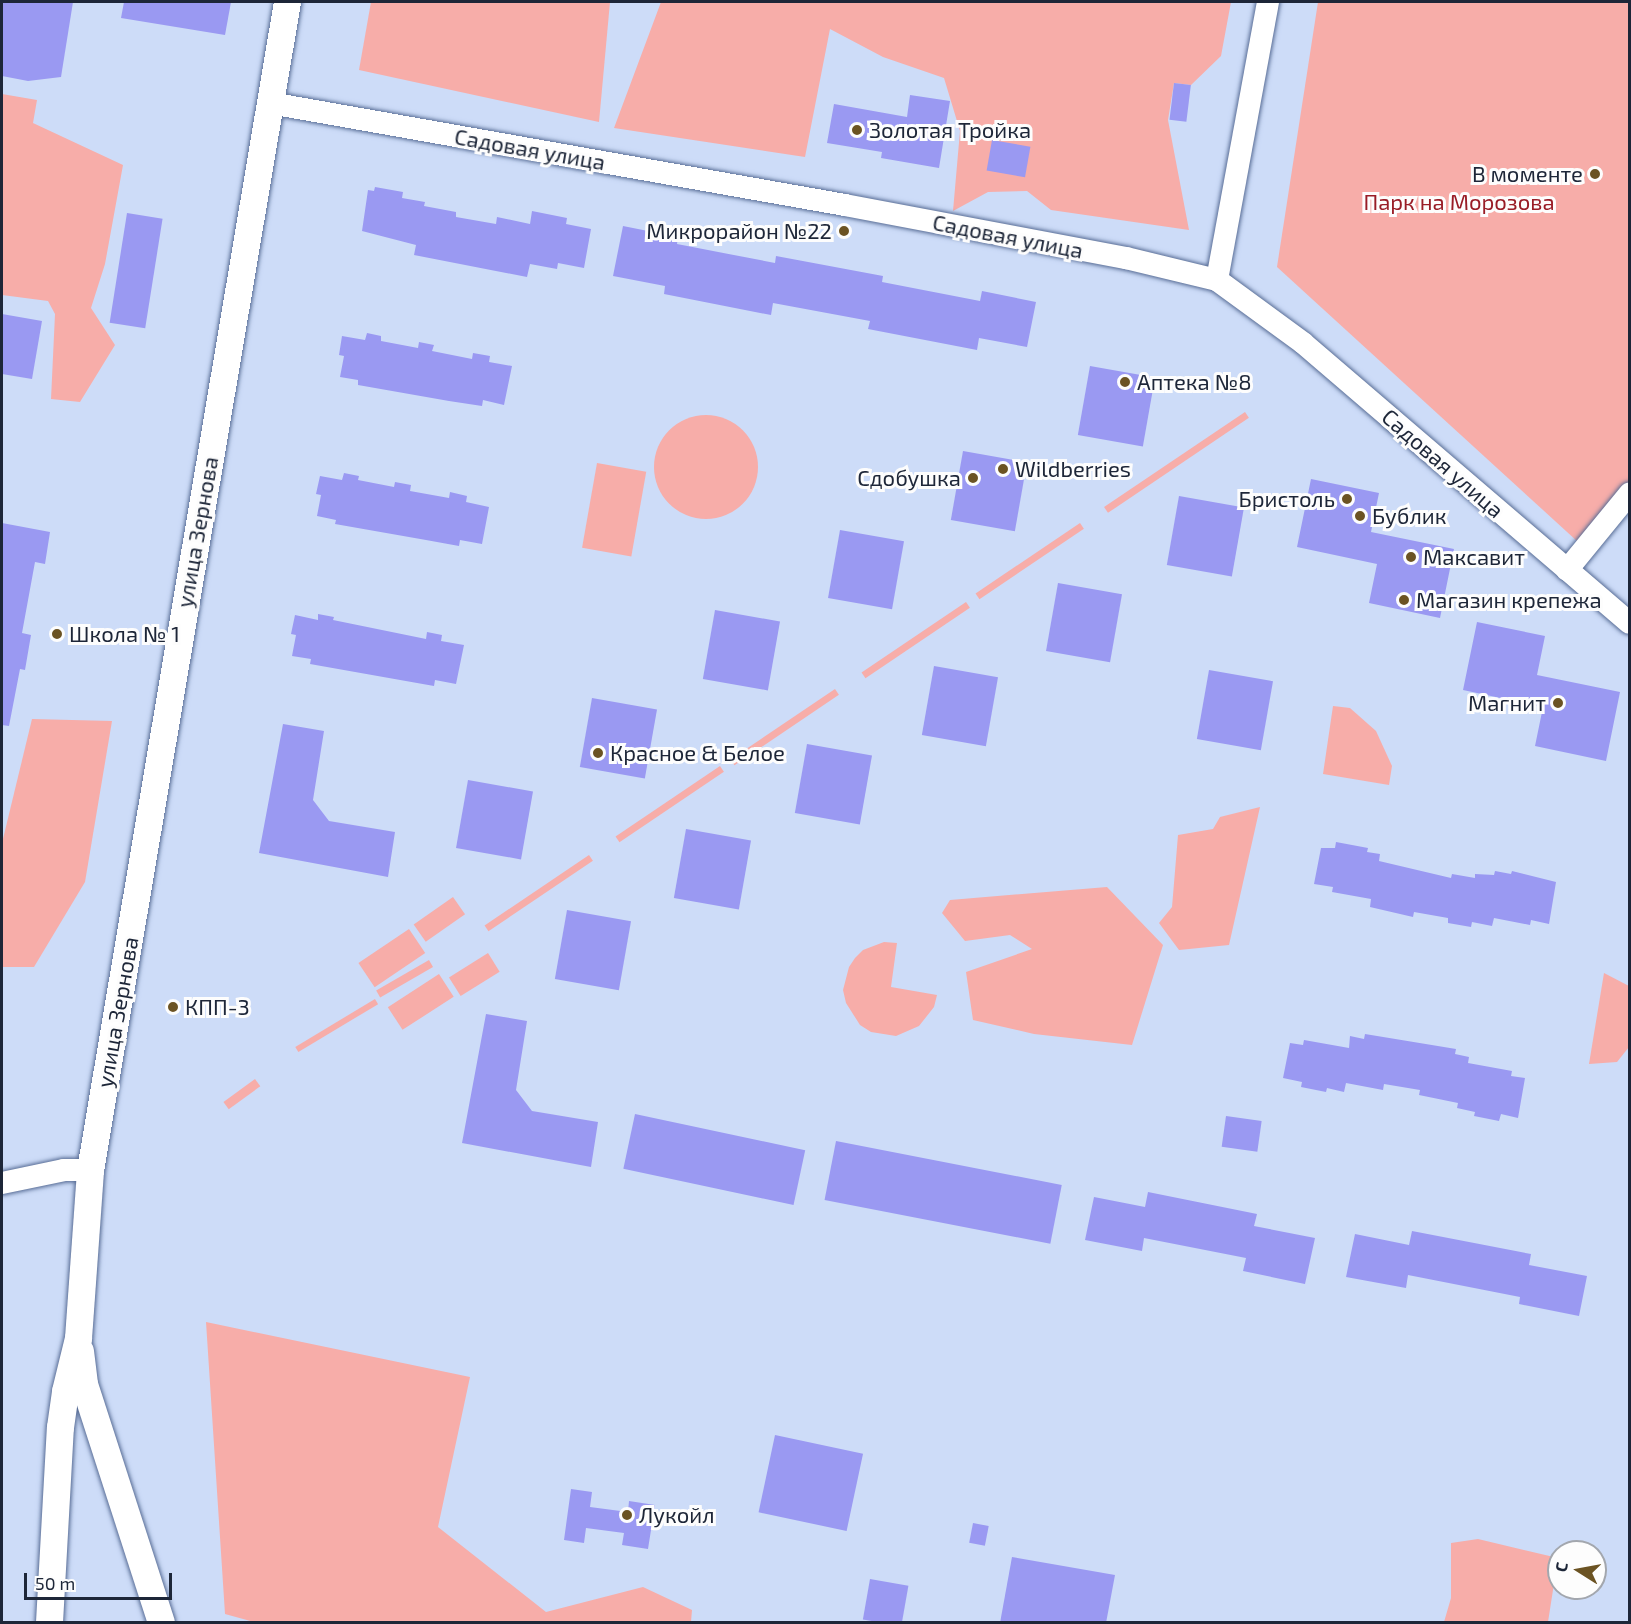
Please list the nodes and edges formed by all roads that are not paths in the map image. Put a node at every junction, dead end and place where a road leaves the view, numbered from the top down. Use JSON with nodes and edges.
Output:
{"nodes":[{"id":1,"x":287,"y":2,"type":"edge"},
{"id":2,"x":1268,"y":2,"type":"edge"},
{"id":3,"x":270,"y":104,"type":"junction"},
{"id":4,"x":1217,"y":280,"type":"junction"},
{"id":5,"x":1629,"y":493,"type":"edge"},
{"id":6,"x":1567,"y":570,"type":"junction"},
{"id":7,"x":1629,"y":623,"type":"edge"},
{"id":8,"x":90,"y":1170,"type":"junction"},
{"id":9,"x":2,"y":1183,"type":"edge"},
{"id":10,"x":78,"y":1338,"type":"junction"},
{"id":11,"x":49,"y":1623,"type":"edge"},
{"id":12,"x":161,"y":1623,"type":"edge"}],
"edges":[{"from":1,"to":3,"type":"main road","name":"улица Зернова"},
{"from":2,"to":4,"type":"street"},
{"from":3,"to":4,"type":"street","name":"Садовая улица"},
{"from":3,"to":8,"type":"main road","name":"улица Зернова"},
{"from":4,"to":6,"type":"street","name":"Садовая улица"},
{"from":5,"to":6,"type":"street"},
{"from":6,"to":7,"type":"street","name":"Садовая улица"},
{"from":8,"to":9,"type":"street"},
{"from":8,"to":10,"type":"main road","name":"улица Зернова"},
{"from":10,"to":11,"type":"main road"},
{"from":10,"to":12,"type":"main road"}]}
